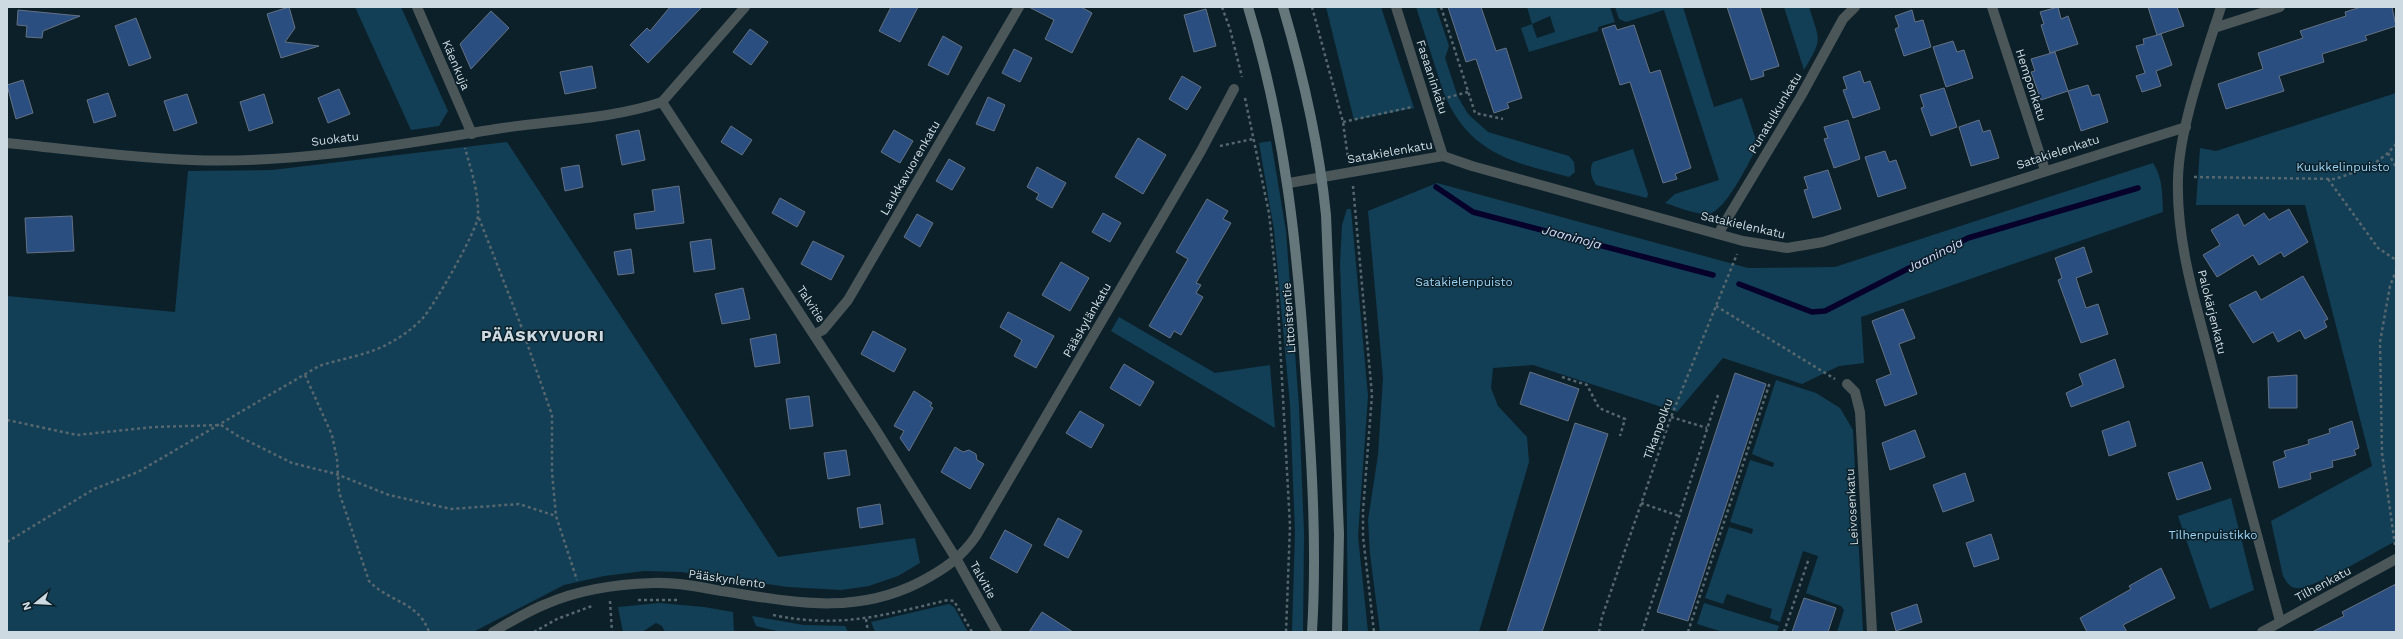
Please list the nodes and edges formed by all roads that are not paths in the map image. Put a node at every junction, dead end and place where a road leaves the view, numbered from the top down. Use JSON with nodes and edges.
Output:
{"nodes":[{"id":1,"x":417,"y":7,"type":"edge"},
{"id":2,"x":745,"y":7,"type":"edge"},
{"id":3,"x":1019,"y":7,"type":"edge"},
{"id":4,"x":1248,"y":7,"type":"edge"},
{"id":5,"x":1283,"y":7,"type":"edge"},
{"id":6,"x":1396,"y":7,"type":"edge"},
{"id":7,"x":1855,"y":7,"type":"edge"},
{"id":8,"x":1992,"y":7,"type":"edge"},
{"id":9,"x":2221,"y":7,"type":"edge"},
{"id":10,"x":2280,"y":7,"type":"edge"},
{"id":11,"x":2214,"y":28,"type":"junction"},
{"id":12,"x":1234,"y":89,"type":"dead end"},
{"id":13,"x":662,"y":102,"type":"junction"},
{"id":14,"x":2186,"y":127,"type":"junction"},
{"id":15,"x":467,"y":134,"type":"junction"},
{"id":16,"x":7,"y":143,"type":"edge"},
{"id":17,"x":1443,"y":156,"type":"junction"},
{"id":18,"x":2044,"y":170,"type":"junction"},
{"id":19,"x":1322,"y":177,"type":"junction"},
{"id":20,"x":1289,"y":183,"type":"junction"},
{"id":21,"x":1718,"y":234,"type":"junction"},
{"id":22,"x":815,"y":334,"type":"junction"},
{"id":23,"x":1846,"y":384,"type":"road end"},
{"id":24,"x":2396,"y":559,"type":"edge"},
{"id":25,"x":957,"y":560,"type":"junction"},
{"id":26,"x":2280,"y":622,"type":"junction"},
{"id":27,"x":2264,"y":631,"type":"edge"},
{"id":28,"x":493,"y":632,"type":"edge"},
{"id":29,"x":997,"y":632,"type":"edge"},
{"id":30,"x":1312,"y":632,"type":"edge"},
{"id":31,"x":1337,"y":632,"type":"edge"},
{"id":32,"x":1872,"y":632,"type":"edge"}],
"edges":[{"from":1,"to":15,"type":"street","name":"Käenkuja"},
{"from":2,"to":13,"type":"street"},
{"from":3,"to":22,"type":"street","name":"Laukkavuorenkatu"},
{"from":4,"to":20,"type":"main road","name":"Littoistentie"},
{"from":5,"to":19,"type":"main road"},
{"from":6,"to":17,"type":"street","name":"Fasaaninkatu"},
{"from":7,"to":21,"type":"street","name":"Punatulkunkatu"},
{"from":8,"to":18,"type":"street","name":"Hemponkatu"},
{"from":9,"to":11,"type":"street","name":"Palokärjenkatu"},
{"from":10,"to":11,"type":"street"},
{"from":11,"to":14,"type":"street","name":"Palokärjenkatu"},
{"from":12,"to":25,"type":"street","name":"Pääskylänkatu"},
{"from":13,"to":15,"type":"street","name":"Suokatu"},
{"from":13,"to":22,"type":"street","name":"Talvitie"},
{"from":14,"to":18,"type":"street","name":"Satakielenkatu"},
{"from":14,"to":26,"type":"street","name":"Palokärjenkatu"},
{"from":15,"to":16,"type":"street","name":"Suokatu"},
{"from":17,"to":19,"type":"street","name":"Satakielenkatu"},
{"from":17,"to":21,"type":"street","name":"Satakielenkatu"},
{"from":18,"to":21,"type":"street","name":"Satakielenkatu"},
{"from":19,"to":20,"type":"street","name":"Satakielenkatu"},
{"from":19,"to":31,"type":"main road"},
{"from":20,"to":30,"type":"main road","name":"Littoistentie"},
{"from":22,"to":25,"type":"street","name":"Talvitie"},
{"from":23,"to":32,"type":"street","name":"Leivosenkatu"},
{"from":24,"to":26,"type":"street","name":"Tilhenkatu"},
{"from":25,"to":28,"type":"street","name":"Pääskynlento"},
{"from":25,"to":29,"type":"street","name":"Talvitie"},
{"from":26,"to":27,"type":"street","name":"Tilhenkatu"}]}
